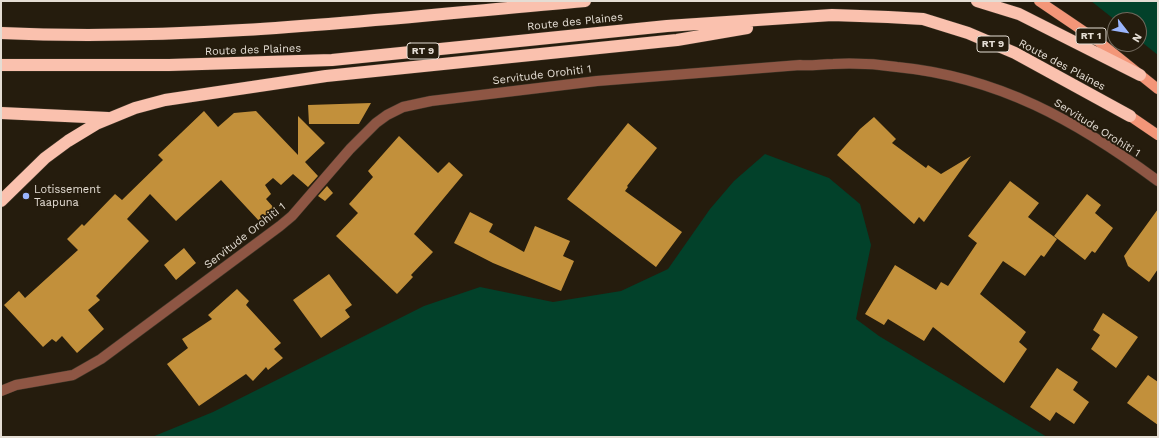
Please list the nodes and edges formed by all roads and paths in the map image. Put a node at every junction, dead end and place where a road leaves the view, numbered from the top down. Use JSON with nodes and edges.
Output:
{"nodes":[{"id":1,"x":585,"y":1,"type":"edge"},
{"id":2,"x":977,"y":1,"type":"edge"},
{"id":3,"x":1040,"y":1,"type":"edge"},
{"id":4,"x":843,"y":15,"type":"junction"},
{"id":5,"x":1,"y":33,"type":"edge"},
{"id":6,"x":1,"y":64,"type":"edge"},
{"id":7,"x":1140,"y":75,"type":"junction"},
{"id":8,"x":1158,"y":89,"type":"edge"},
{"id":9,"x":1,"y":113,"type":"edge"},
{"id":10,"x":1130,"y":116,"type":"joint"},
{"id":11,"x":110,"y":118,"type":"junction"},
{"id":12,"x":1158,"y":134,"type":"edge"},
{"id":13,"x":1158,"y":181,"type":"edge"},
{"id":14,"x":1,"y":201,"type":"edge"},
{"id":15,"x":1,"y":391,"type":"edge"}],
"edges":[{"from":1,"to":5,"type":"highway","name":"Route des Plaines"},
{"from":2,"to":7,"type":"highway"},
{"from":3,"to":7,"type":"main road","number":"RT 1"},
{"from":4,"to":6,"type":"highway","name":"Route des Plaines","number":"RT 9"},
{"from":4,"to":10,"type":"highway","name":"Route des Plaines","number":"RT 9"},
{"from":4,"to":11,"type":"highway"},
{"from":7,"to":8,"type":"main road","number":"RT 1"},
{"from":9,"to":11,"type":"highway"},
{"from":10,"to":12,"type":"main road"},
{"from":11,"to":14,"type":"highway"},
{"from":13,"to":15,"type":"street","name":"Servitude Orohiti 1"}]}
